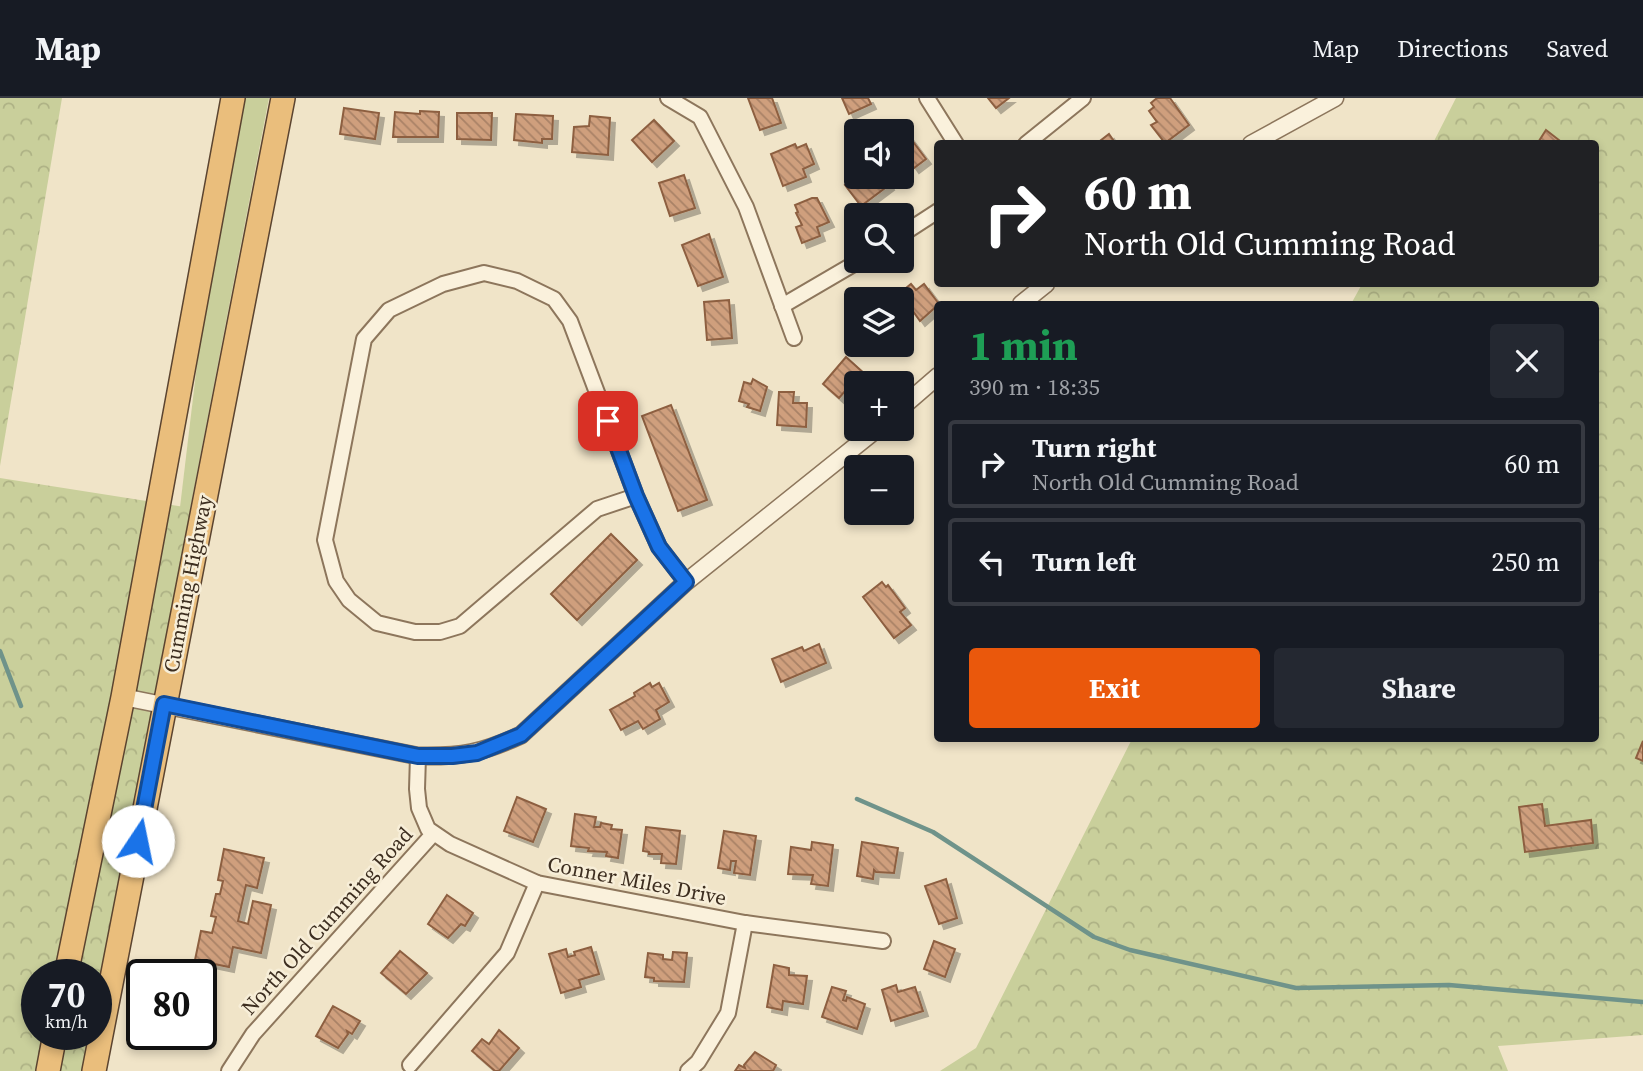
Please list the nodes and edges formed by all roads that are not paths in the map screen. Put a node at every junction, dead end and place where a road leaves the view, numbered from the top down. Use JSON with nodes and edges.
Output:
{"nodes":[{"id":1,"x":233,"y":98,"type":"edge"},
{"id":2,"x":283,"y":98,"type":"edge"},
{"id":3,"x":668,"y":98,"type":"edge"},
{"id":4,"x":927,"y":98,"type":"edge"},
{"id":5,"x":1083,"y":98,"type":"edge"},
{"id":6,"x":1335,"y":98,"type":"edge"},
{"id":7,"x":953,"y":140,"type":"edge"},
{"id":8,"x":1031,"y":140,"type":"edge"},
{"id":9,"x":1258,"y":140,"type":"edge"},
{"id":10,"x":934,"y":214,"type":"edge"},
{"id":11,"x":914,"y":227,"type":"edge"},
{"id":12,"x":844,"y":270,"type":"edge"},
{"id":13,"x":1042,"y":287,"type":"edge"},
{"id":14,"x":1025,"y":301,"type":"edge"},
{"id":15,"x":782,"y":306,"type":"junction"},
{"id":16,"x":794,"y":338,"type":"dead end"},
{"id":17,"x":934,"y":379,"type":"edge"},
{"id":18,"x":914,"y":397,"type":"edge"},
{"id":19,"x":862,"y":441,"type":"edge"},
{"id":20,"x":636,"y":496,"type":"junction"},
{"id":21,"x":686,"y":582,"type":"junction"},
{"id":22,"x":123,"y":697,"type":"junction"},
{"id":23,"x":164,"y":704,"type":"junction"},
{"id":24,"x":418,"y":756,"type":"junction"},
{"id":25,"x":433,"y":834,"type":"junction"},
{"id":26,"x":537,"y":883,"type":"junction"},
{"id":27,"x":745,"y":923,"type":"junction"},
{"id":28,"x":883,"y":941,"type":"dead end"},
{"id":29,"x":69,"y":959,"type":"edge"},
{"id":30,"x":52,"y":1050,"type":"edge"},
{"id":31,"x":410,"y":1065,"type":"dead end"},
{"id":32,"x":48,"y":1071,"type":"edge"},
{"id":33,"x":94,"y":1071,"type":"edge"},
{"id":34,"x":229,"y":1071,"type":"edge"},
{"id":35,"x":688,"y":1071,"type":"edge"}],
"edges":[{"from":1,"to":22,"type":"highway","name":"Cumming Highway"},
{"from":2,"to":23,"type":"highway","name":"Cumming Highway"},
{"from":3,"to":15,"type":"street"},
{"from":4,"to":7,"type":"street"},
{"from":5,"to":8,"type":"street"},
{"from":6,"to":9,"type":"street"},
{"from":10,"to":11,"type":"street"},
{"from":12,"to":15,"type":"street"},
{"from":13,"to":14,"type":"street"},
{"from":15,"to":16,"type":"street"},
{"from":17,"to":18,"type":"street"},
{"from":19,"to":21,"type":"street"},
{"from":20,"to":20,"type":"street"},
{"from":20,"to":21,"type":"street"},
{"from":21,"to":24,"type":"street"},
{"from":22,"to":23,"type":"street"},
{"from":22,"to":29,"type":"highway","name":"Cumming Highway"},
{"from":23,"to":24,"type":"street"},
{"from":23,"to":33,"type":"highway","name":"Cumming Highway"},
{"from":24,"to":25,"type":"street"},
{"from":25,"to":26,"type":"street","name":"Conner Miles Drive"},
{"from":25,"to":34,"type":"street","name":"North Old Cumming Road"},
{"from":26,"to":27,"type":"street","name":"Conner Miles Drive"},
{"from":26,"to":31,"type":"street"},
{"from":27,"to":28,"type":"street","name":"Conner Miles Drive"},
{"from":27,"to":35,"type":"street"},
{"from":30,"to":32,"type":"highway"}]}
